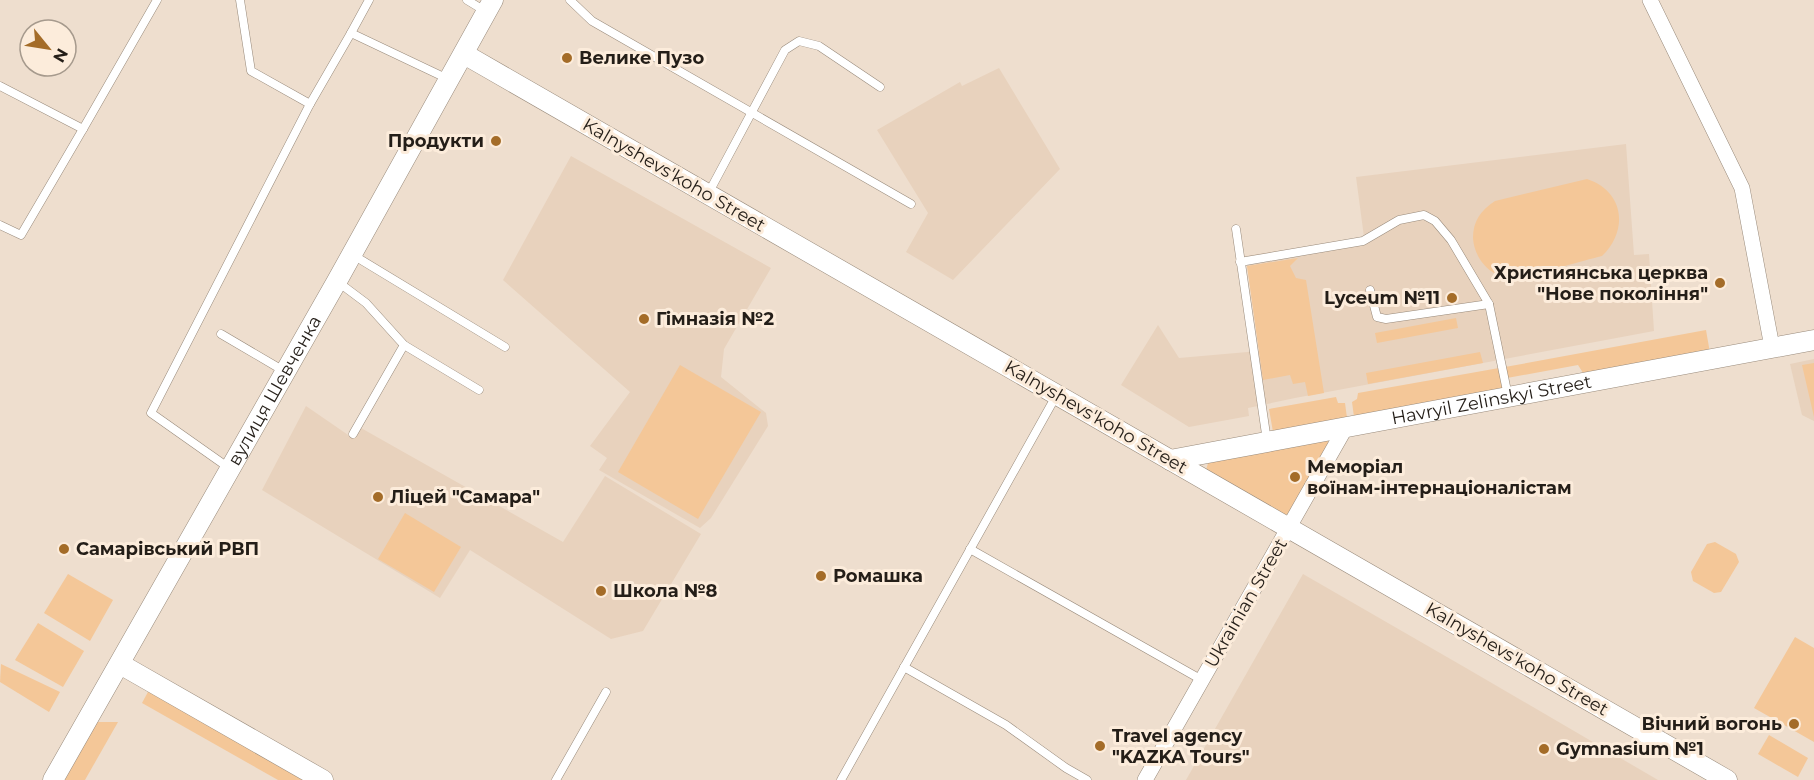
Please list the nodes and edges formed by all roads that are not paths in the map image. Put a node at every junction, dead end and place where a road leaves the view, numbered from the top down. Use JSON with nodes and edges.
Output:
{"nodes":[{"id":1,"x":158,"y":0,"type":"edge"},
{"id":2,"x":240,"y":0,"type":"edge"},
{"id":3,"x":369,"y":0,"type":"edge"},
{"id":4,"x":467,"y":0,"type":"edge"},
{"id":5,"x":570,"y":0,"type":"edge"},
{"id":6,"x":1650,"y":0,"type":"edge"},
{"id":7,"x":490,"y":6,"type":"edge"},
{"id":8,"x":351,"y":33,"type":"junction"},
{"id":9,"x":464,"y":54,"type":"junction"},
{"id":10,"x":450,"y":80,"type":"junction"},
{"id":11,"x":0,"y":86,"type":"edge"},
{"id":12,"x":880,"y":87,"type":"dead end"},
{"id":13,"x":310,"y":104,"type":"junction"},
{"id":14,"x":753,"y":115,"type":"junction"},
{"id":15,"x":83,"y":129,"type":"junction"},
{"id":16,"x":708,"y":194,"type":"junction"},
{"id":17,"x":911,"y":204,"type":"dead end"},
{"id":18,"x":0,"y":225,"type":"edge"},
{"id":19,"x":1236,"y":230,"type":"dead end"},
{"id":20,"x":352,"y":254,"type":"junction"},
{"id":21,"x":1240,"y":262,"type":"junction"},
{"id":22,"x":337,"y":281,"type":"junction"},
{"id":23,"x":1370,"y":290,"type":"dead end"},
{"id":24,"x":1489,"y":304,"type":"junction"},
{"id":25,"x":221,"y":334,"type":"dead end"},
{"id":26,"x":1814,"y":340,"type":"edge"},
{"id":27,"x":404,"y":345,"type":"junction"},
{"id":28,"x":506,"y":347,"type":"dead end"},
{"id":29,"x":1772,"y":347,"type":"junction"},
{"id":30,"x":284,"y":371,"type":"junction"},
{"id":31,"x":479,"y":390,"type":"dead end"},
{"id":32,"x":1056,"y":395,"type":"junction"},
{"id":33,"x":1508,"y":396,"type":"junction"},
{"id":34,"x":1347,"y":425,"type":"junction"},
{"id":35,"x":353,"y":434,"type":"dead end"},
{"id":36,"x":1267,"y":441,"type":"junction"},
{"id":37,"x":1170,"y":460,"type":"junction"},
{"id":38,"x":229,"y":468,"type":"junction"},
{"id":39,"x":1288,"y":528,"type":"junction"},
{"id":40,"x":970,"y":549,"type":"junction"},
{"id":41,"x":120,"y":664,"type":"junction"},
{"id":42,"x":904,"y":668,"type":"junction"},
{"id":43,"x":1202,"y":680,"type":"junction"},
{"id":44,"x":606,"y":692,"type":"dead end"},
{"id":45,"x":1720,"y":778,"type":"edge"},
{"id":46,"x":53,"y":780,"type":"edge"},
{"id":47,"x":323,"y":780,"type":"edge"},
{"id":48,"x":556,"y":780,"type":"edge"},
{"id":49,"x":841,"y":780,"type":"edge"},
{"id":50,"x":1087,"y":780,"type":"edge"},
{"id":51,"x":1145,"y":780,"type":"edge"}],
"edges":[{"from":1,"to":15,"type":"lane"},
{"from":2,"to":13,"type":"lane"},
{"from":3,"to":8,"type":"lane"},
{"from":4,"to":7,"type":"lane"},
{"from":5,"to":14,"type":"lane"},
{"from":6,"to":29,"type":"street"},
{"from":7,"to":9,"type":"street","name":"вулиця Шевченка"},
{"from":8,"to":10,"type":"lane"},
{"from":8,"to":13,"type":"lane"},
{"from":9,"to":10,"type":"street","name":"вулиця Шевченка"},
{"from":9,"to":16,"type":"street","name":"Kalnyshevsʹkoho Street"},
{"from":10,"to":20,"type":"street","name":"вулиця Шевченка"},
{"from":11,"to":15,"type":"lane"},
{"from":12,"to":14,"type":"lane"},
{"from":13,"to":38,"type":"lane"},
{"from":14,"to":16,"type":"lane"},
{"from":14,"to":17,"type":"lane"},
{"from":15,"to":18,"type":"lane"},
{"from":16,"to":32,"type":"street","name":"Kalnyshevsʹkoho Street"},
{"from":19,"to":21,"type":"lane"},
{"from":20,"to":22,"type":"street","name":"вулиця Шевченка"},
{"from":20,"to":28,"type":"lane"},
{"from":21,"to":24,"type":"lane"},
{"from":21,"to":36,"type":"lane"},
{"from":22,"to":27,"type":"lane"},
{"from":22,"to":30,"type":"street","name":"вулиця Шевченка"},
{"from":23,"to":24,"type":"lane"},
{"from":24,"to":33,"type":"lane"},
{"from":25,"to":30,"type":"lane"},
{"from":26,"to":29,"type":"street","name":"Havryil Zelinskyi Street"},
{"from":27,"to":31,"type":"lane"},
{"from":27,"to":35,"type":"lane"},
{"from":29,"to":33,"type":"street","name":"Havryil Zelinskyi Street"},
{"from":30,"to":38,"type":"street","name":"вулиця Шевченка"},
{"from":32,"to":37,"type":"street","name":"Kalnyshevsʹkoho Street"},
{"from":32,"to":40,"type":"lane"},
{"from":33,"to":34,"type":"street","name":"Havryil Zelinskyi Street"},
{"from":34,"to":36,"type":"street","name":"Havryil Zelinskyi Street"},
{"from":34,"to":39,"type":"street","name":"Ukrainian Street"},
{"from":36,"to":37,"type":"street","name":"Havryil Zelinskyi Street"},
{"from":37,"to":39,"type":"street","name":"Kalnyshevsʹkoho Street"},
{"from":38,"to":41,"type":"street","name":"вулиця Шевченка"},
{"from":39,"to":43,"type":"street","name":"Ukrainian Street"},
{"from":39,"to":45,"type":"street","name":"Kalnyshevsʹkoho Street"},
{"from":40,"to":42,"type":"lane"},
{"from":40,"to":43,"type":"lane"},
{"from":41,"to":46,"type":"street","name":"вулиця Шевченка"},
{"from":41,"to":47,"type":"street"},
{"from":42,"to":49,"type":"lane"},
{"from":42,"to":50,"type":"lane"},
{"from":43,"to":51,"type":"street","name":"Ukrainian Street"},
{"from":44,"to":48,"type":"lane"}]}
